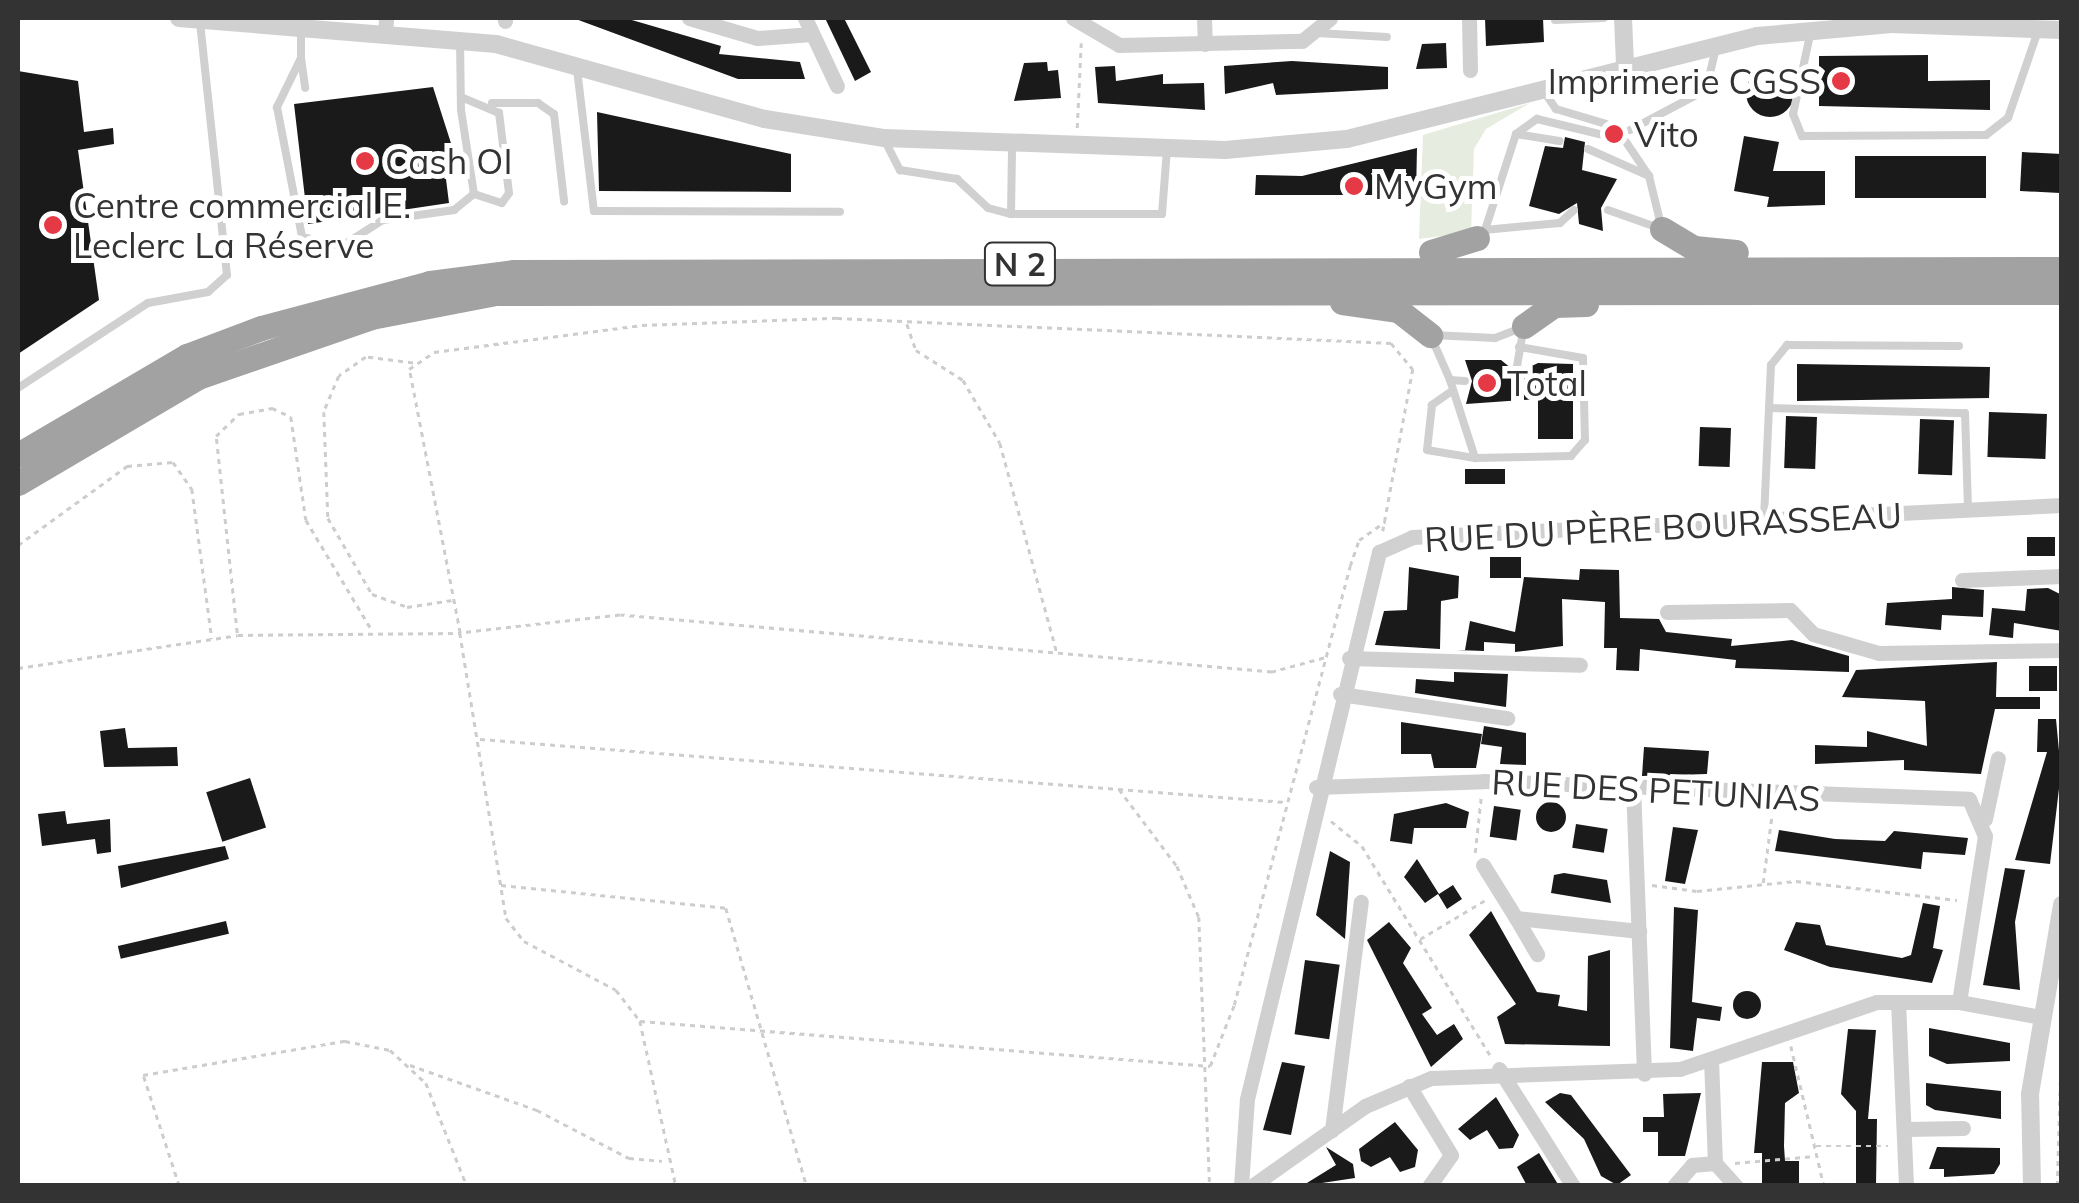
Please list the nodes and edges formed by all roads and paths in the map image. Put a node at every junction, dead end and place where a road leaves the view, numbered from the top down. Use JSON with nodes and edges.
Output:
{"nodes":[{"id":1,"x":179,"y":18,"type":"edge"},
{"id":2,"x":689,"y":18,"type":"edge"},
{"id":3,"x":805,"y":18,"type":"edge"},
{"id":4,"x":1074,"y":18,"type":"edge"},
{"id":5,"x":1204,"y":18,"type":"edge"},
{"id":6,"x":1330,"y":18,"type":"edge"},
{"id":7,"x":1469,"y":18,"type":"edge"},
{"id":8,"x":1604,"y":18,"type":"edge"},
{"id":9,"x":1623,"y":18,"type":"edge"},
{"id":10,"x":200,"y":20,"type":"edge"},
{"id":11,"x":1554,"y":20,"type":"edge"},
{"id":12,"x":386,"y":26,"type":"edge"},
{"id":13,"x":301,"y":28,"type":"junction"},
{"id":14,"x":2039,"y":28,"type":"junction"},
{"id":15,"x":1811,"y":30,"type":"junction"},
{"id":16,"x":2062,"y":30,"type":"edge"},
{"id":17,"x":1086,"y":32,"type":"junction"},
{"id":18,"x":1317,"y":33,"type":"junction"},
{"id":19,"x":812,"y":34,"type":"junction"},
{"id":20,"x":1387,"y":37,"type":"dead end"},
{"id":21,"x":460,"y":40,"type":"junction"},
{"id":22,"x":1205,"y":44,"type":"junction"},
{"id":23,"x":1715,"y":44,"type":"junction"},
{"id":24,"x":301,"y":58,"type":"junction"},
{"id":25,"x":576,"y":62,"type":"junction"},
{"id":26,"x":1625,"y":63,"type":"junction"},
{"id":27,"x":1470,"y":70,"type":"dead end"},
{"id":28,"x":837,"y":86,"type":"dead end"},
{"id":29,"x":1542,"y":86,"type":"junction"},
{"id":30,"x":304,"y":88,"type":"dead end"},
{"id":31,"x":461,"y":97,"type":"junction"},
{"id":32,"x":492,"y":103,"type":"junction"},
{"id":33,"x":1606,"y":124,"type":"dead end"},
{"id":34,"x":1630,"y":130,"type":"dead end"},
{"id":35,"x":1516,"y":134,"type":"junction"},
{"id":36,"x":1603,"y":135,"type":"dead end"},
{"id":37,"x":884,"y":138,"type":"junction"},
{"id":38,"x":1559,"y":142,"type":"dead end"},
{"id":39,"x":1626,"y":142,"type":"dead end"},
{"id":40,"x":1012,"y":148,"type":"junction"},
{"id":41,"x":1078,"y":148,"type":"junction"},
{"id":42,"x":1168,"y":149,"type":"junction"},
{"id":43,"x":1588,"y":149,"type":"dead end"},
{"id":44,"x":1649,"y":176,"type":"junction"},
{"id":45,"x":474,"y":194,"type":"junction"},
{"id":46,"x":564,"y":202,"type":"dead end"},
{"id":47,"x":1574,"y":210,"type":"dead end"},
{"id":48,"x":1608,"y":210,"type":"dead end"},
{"id":49,"x":840,"y":212,"type":"dead end"},
{"id":50,"x":1012,"y":214,"type":"junction"},
{"id":51,"x":1662,"y":229,"type":"junction"},
{"id":52,"x":1481,"y":234,"type":"junction"},
{"id":53,"x":1100,"y":264,"type":"junction"},
{"id":54,"x":1817,"y":267,"type":"junction"},
{"id":55,"x":2062,"y":269,"type":"edge"},
{"id":56,"x":1296,"y":286,"type":"junction"},
{"id":57,"x":1779,"y":289,"type":"junction"},
{"id":58,"x":2062,"y":292,"type":"edge"},
{"id":59,"x":906,"y":322,"type":"junction"},
{"id":60,"x":1430,"y":334,"type":"junction"},
{"id":61,"x":1522,"y":337,"type":"junction"},
{"id":62,"x":1958,"y":346,"type":"dead end"},
{"id":63,"x":414,"y":363,"type":"junction"},
{"id":64,"x":1516,"y":366,"type":"dead end"},
{"id":65,"x":1450,"y":380,"type":"junction"},
{"id":66,"x":1464,"y":381,"type":"dead end"},
{"id":67,"x":18,"y":388,"type":"edge"},
{"id":68,"x":1449,"y":393,"type":"junction"},
{"id":69,"x":1769,"y":408,"type":"junction"},
{"id":70,"x":18,"y":455,"type":"edge"},
{"id":71,"x":1475,"y":458,"type":"junction"},
{"id":72,"x":18,"y":482,"type":"edge"},
{"id":73,"x":2062,"y":505,"type":"edge"},
{"id":74,"x":1968,"y":511,"type":"junction"},
{"id":75,"x":1385,"y":522,"type":"junction"},
{"id":76,"x":1764,"y":525,"type":"junction"},
{"id":77,"x":18,"y":545,"type":"edge"},
{"id":78,"x":1379,"y":552,"type":"junction"},
{"id":79,"x":2062,"y":576,"type":"edge"},
{"id":80,"x":1962,"y":580,"type":"dead end"},
{"id":81,"x":454,"y":600,"type":"junction"},
{"id":82,"x":1666,"y":612,"type":"dead end"},
{"id":83,"x":372,"y":629,"type":"junction"},
{"id":84,"x":460,"y":633,"type":"junction"},
{"id":85,"x":238,"y":635,"type":"junction"},
{"id":86,"x":212,"y":638,"type":"junction"},
{"id":87,"x":2062,"y":650,"type":"edge"},
{"id":88,"x":1056,"y":653,"type":"junction"},
{"id":89,"x":1324,"y":658,"type":"junction"},
{"id":90,"x":1349,"y":658,"type":"junction"},
{"id":91,"x":1580,"y":664,"type":"dead end"},
{"id":92,"x":18,"y":668,"type":"edge"},
{"id":93,"x":1340,"y":694,"type":"junction"},
{"id":94,"x":1507,"y":718,"type":"dead end"},
{"id":95,"x":479,"y":739,"type":"junction"},
{"id":96,"x":1998,"y":758,"type":"dead end"},
{"id":97,"x":1484,"y":781,"type":"junction"},
{"id":98,"x":1632,"y":786,"type":"junction"},
{"id":99,"x":1118,"y":787,"type":"junction"},
{"id":100,"x":1316,"y":787,"type":"junction"},
{"id":101,"x":1774,"y":794,"type":"junction"},
{"id":102,"x":1286,"y":802,"type":"junction"},
{"id":103,"x":1985,"y":819,"type":"junction"},
{"id":104,"x":1483,"y":865,"type":"joint"},
{"id":105,"x":1636,"y":882,"type":"junction"},
{"id":106,"x":1763,"y":884,"type":"junction"},
{"id":107,"x":500,"y":885,"type":"junction"},
{"id":108,"x":1500,"y":892,"type":"junction"},
{"id":109,"x":1361,"y":902,"type":"dead end"},
{"id":110,"x":1975,"y":902,"type":"junction"},
{"id":111,"x":2062,"y":905,"type":"edge"},
{"id":112,"x":1516,"y":918,"type":"junction"},
{"id":113,"x":1639,"y":931,"type":"junction"},
{"id":114,"x":1419,"y":940,"type":"junction"},
{"id":115,"x":1538,"y":954,"type":"dead end"},
{"id":116,"x":18,"y":985,"type":"edge"},
{"id":117,"x":1898,"y":1002,"type":"junction"},
{"id":118,"x":1959,"y":1002,"type":"junction"},
{"id":119,"x":18,"y":1011,"type":"edge"},
{"id":120,"x":2041,"y":1017,"type":"junction"},
{"id":121,"x":2062,"y":1021,"type":"edge"},
{"id":122,"x":640,"y":1022,"type":"junction"},
{"id":123,"x":763,"y":1025,"type":"junction"},
{"id":124,"x":1787,"y":1030,"type":"junction"},
{"id":125,"x":1711,"y":1060,"type":"junction"},
{"id":126,"x":408,"y":1064,"type":"junction"},
{"id":127,"x":1210,"y":1066,"type":"junction"},
{"id":128,"x":1499,"y":1070,"type":"junction"},
{"id":129,"x":1644,"y":1074,"type":"junction"},
{"id":130,"x":1409,"y":1086,"type":"junction"},
{"id":131,"x":1963,"y":1128,"type":"dead end"},
{"id":132,"x":1332,"y":1130,"type":"junction"},
{"id":133,"x":1905,"y":1137,"type":"junction"},
{"id":134,"x":1815,"y":1146,"type":"junction"},
{"id":135,"x":1817,"y":1156,"type":"junction"},
{"id":136,"x":664,"y":1161,"type":"junction"},
{"id":137,"x":1727,"y":1173,"type":"edge"},
{"id":138,"x":178,"y":1186,"type":"edge"},
{"id":139,"x":466,"y":1186,"type":"edge"},
{"id":140,"x":676,"y":1186,"type":"edge"},
{"id":141,"x":807,"y":1186,"type":"edge"},
{"id":142,"x":1210,"y":1186,"type":"edge"},
{"id":143,"x":1242,"y":1186,"type":"edge"},
{"id":144,"x":1252,"y":1186,"type":"edge"},
{"id":145,"x":1429,"y":1186,"type":"edge"},
{"id":146,"x":1573,"y":1186,"type":"edge"},
{"id":147,"x":1674,"y":1186,"type":"edge"},
{"id":148,"x":1824,"y":1186,"type":"edge"},
{"id":149,"x":1906,"y":1186,"type":"edge"},
{"id":150,"x":2032,"y":1186,"type":"edge"},
{"id":151,"x":2057,"y":1186,"type":"edge"}],
"edges":[{"from":1,"to":10,"type":"street"},
{"from":2,"to":19,"type":"street"},
{"from":3,"to":19,"type":"street"},
{"from":4,"to":17,"type":"street"},
{"from":5,"to":22,"type":"street"},
{"from":6,"to":18,"type":"street"},
{"from":7,"to":27,"type":"street"},
{"from":8,"to":11,"type":"lane"},
{"from":9,"to":26,"type":"street"},
{"from":10,"to":13,"type":"street"},
{"from":10,"to":67,"type":"lane"},
{"from":12,"to":13,"type":"street"},
{"from":12,"to":21,"type":"street"},
{"from":13,"to":24,"type":"lane"},
{"from":14,"to":15,"type":"street"},
{"from":14,"to":15,"type":"lane"},
{"from":14,"to":16,"type":"street"},
{"from":15,"to":23,"type":"street"},
{"from":17,"to":22,"type":"street"},
{"from":17,"to":41,"type":"path"},
{"from":18,"to":20,"type":"lane"},
{"from":18,"to":22,"type":"street"},
{"from":19,"to":28,"type":"street"},
{"from":21,"to":25,"type":"street"},
{"from":21,"to":31,"type":"lane"},
{"from":23,"to":26,"type":"street"},
{"from":23,"to":34,"type":"lane"},
{"from":24,"to":30,"type":"lane"},
{"from":24,"to":45,"type":"lane"},
{"from":25,"to":37,"type":"street"},
{"from":25,"to":49,"type":"lane"},
{"from":26,"to":29,"type":"street"},
{"from":29,"to":33,"type":"lane"},
{"from":29,"to":42,"type":"street"},
{"from":31,"to":32,"type":"lane"},
{"from":31,"to":45,"type":"lane"},
{"from":32,"to":45,"type":"lane"},
{"from":32,"to":46,"type":"lane"},
{"from":35,"to":36,"type":"lane"},
{"from":35,"to":38,"type":"lane"},
{"from":35,"to":52,"type":"lane"},
{"from":37,"to":40,"type":"street"},
{"from":37,"to":50,"type":"lane"},
{"from":39,"to":44,"type":"lane"},
{"from":40,"to":41,"type":"street"},
{"from":40,"to":50,"type":"lane"},
{"from":41,"to":42,"type":"street"},
{"from":42,"to":50,"type":"lane"},
{"from":43,"to":44,"type":"lane"},
{"from":44,"to":51,"type":"lane"},
{"from":47,"to":52,"type":"lane"},
{"from":48,"to":51,"type":"lane"},
{"from":51,"to":54,"type":"highway"},
{"from":52,"to":53,"type":"highway"},
{"from":53,"to":54,"type":"highway","number":"N 2"},
{"from":53,"to":70,"type":"highway","number":"N 2"},
{"from":54,"to":55,"type":"highway","number":"N 2"},
{"from":56,"to":57,"type":"highway","number":"N 2"},
{"from":56,"to":60,"type":"highway"},
{"from":56,"to":72,"type":"highway","number":"N 2"},
{"from":57,"to":58,"type":"highway","number":"N 2"},
{"from":57,"to":61,"type":"highway"},
{"from":59,"to":63,"type":"path"},
{"from":59,"to":75,"type":"path"},
{"from":59,"to":88,"type":"path"},
{"from":60,"to":61,"type":"lane"},
{"from":60,"to":65,"type":"lane"},
{"from":61,"to":64,"type":"lane"},
{"from":61,"to":71,"type":"lane"},
{"from":62,"to":69,"type":"lane"},
{"from":63,"to":81,"type":"path"},
{"from":63,"to":81,"type":"path"},
{"from":65,"to":66,"type":"lane"},
{"from":65,"to":68,"type":"lane"},
{"from":68,"to":71,"type":"lane"},
{"from":68,"to":71,"type":"lane"},
{"from":69,"to":74,"type":"lane"},
{"from":69,"to":76,"type":"lane"},
{"from":73,"to":74,"type":"street","name":"RUE DU PÈRE BOURASSEAU"},
{"from":74,"to":76,"type":"street","name":"RUE DU PÈRE BOURASSEAU"},
{"from":75,"to":78,"type":"path"},
{"from":75,"to":89,"type":"path"},
{"from":76,"to":78,"type":"street","name":"RUE DU PÈRE BOURASSEAU"},
{"from":77,"to":86,"type":"path"},
{"from":78,"to":90,"type":"street","name":"RUE DU PÈRE BOURASSEAU"},
{"from":79,"to":80,"type":"street"},
{"from":81,"to":84,"type":"path"},
{"from":82,"to":87,"type":"street"},
{"from":83,"to":84,"type":"path"},
{"from":83,"to":85,"type":"path"},
{"from":83,"to":85,"type":"path"},
{"from":84,"to":88,"type":"path"},
{"from":84,"to":95,"type":"path"},
{"from":85,"to":86,"type":"path"},
{"from":86,"to":92,"type":"path"},
{"from":88,"to":89,"type":"path"},
{"from":89,"to":102,"type":"path"},
{"from":90,"to":91,"type":"street"},
{"from":90,"to":93,"type":"street","name":"RUE DU PÈRE BOURASSEAU"},
{"from":93,"to":94,"type":"street"},
{"from":93,"to":100,"type":"street","name":"RUE DU PÈRE BOURASSEAU"},
{"from":95,"to":99,"type":"path"},
{"from":95,"to":107,"type":"path"},
{"from":96,"to":103,"type":"street"},
{"from":97,"to":98,"type":"street","name":"RUE DES PETUNIAS"},
{"from":97,"to":100,"type":"street","name":"RUE DES PETUNIAS"},
{"from":97,"to":104,"type":"path"},
{"from":98,"to":101,"type":"street","name":"RUE DES PETUNIAS"},
{"from":98,"to":105,"type":"street"},
{"from":99,"to":102,"type":"path"},
{"from":99,"to":127,"type":"path"},
{"from":100,"to":114,"type":"path"},
{"from":100,"to":143,"type":"street","name":"RUE DU PÈRE BOURASSEAU"},
{"from":101,"to":103,"type":"street","name":"RUE DES PETUNIAS"},
{"from":101,"to":106,"type":"path"},
{"from":102,"to":127,"type":"path"},
{"from":103,"to":110,"type":"street"},
{"from":104,"to":108,"type":"street"},
{"from":105,"to":106,"type":"path"},
{"from":105,"to":113,"type":"street"},
{"from":106,"to":110,"type":"path"},
{"from":107,"to":122,"type":"path"},
{"from":107,"to":123,"type":"path"},
{"from":108,"to":112,"type":"street"},
{"from":108,"to":114,"type":"path"},
{"from":109,"to":132,"type":"street"},
{"from":110,"to":118,"type":"street"},
{"from":111,"to":120,"type":"street"},
{"from":112,"to":113,"type":"street"},
{"from":112,"to":115,"type":"street"},
{"from":113,"to":129,"type":"street"},
{"from":114,"to":128,"type":"path"},
{"from":116,"to":119,"type":"path"},
{"from":117,"to":118,"type":"street"},
{"from":117,"to":124,"type":"street"},
{"from":117,"to":133,"type":"street"},
{"from":118,"to":120,"type":"street"},
{"from":120,"to":150,"type":"street"},
{"from":121,"to":151,"type":"path"},
{"from":122,"to":123,"type":"path"},
{"from":122,"to":136,"type":"path"},
{"from":123,"to":127,"type":"path"},
{"from":123,"to":141,"type":"path"},
{"from":124,"to":125,"type":"street"},
{"from":124,"to":134,"type":"path"},
{"from":125,"to":129,"type":"street"},
{"from":125,"to":137,"type":"street"},
{"from":126,"to":136,"type":"path"},
{"from":126,"to":138,"type":"path"},
{"from":126,"to":139,"type":"path"},
{"from":127,"to":142,"type":"path"},
{"from":128,"to":129,"type":"street"},
{"from":128,"to":130,"type":"street"},
{"from":128,"to":146,"type":"street"},
{"from":130,"to":132,"type":"street"},
{"from":130,"to":145,"type":"street"},
{"from":131,"to":133,"type":"street"},
{"from":132,"to":144,"type":"street"},
{"from":133,"to":134,"type":"path"},
{"from":133,"to":149,"type":"street"},
{"from":134,"to":135,"type":"path"},
{"from":135,"to":137,"type":"path"},
{"from":135,"to":148,"type":"path"},
{"from":136,"to":140,"type":"path"},
{"from":137,"to":147,"type":"street"}]}
